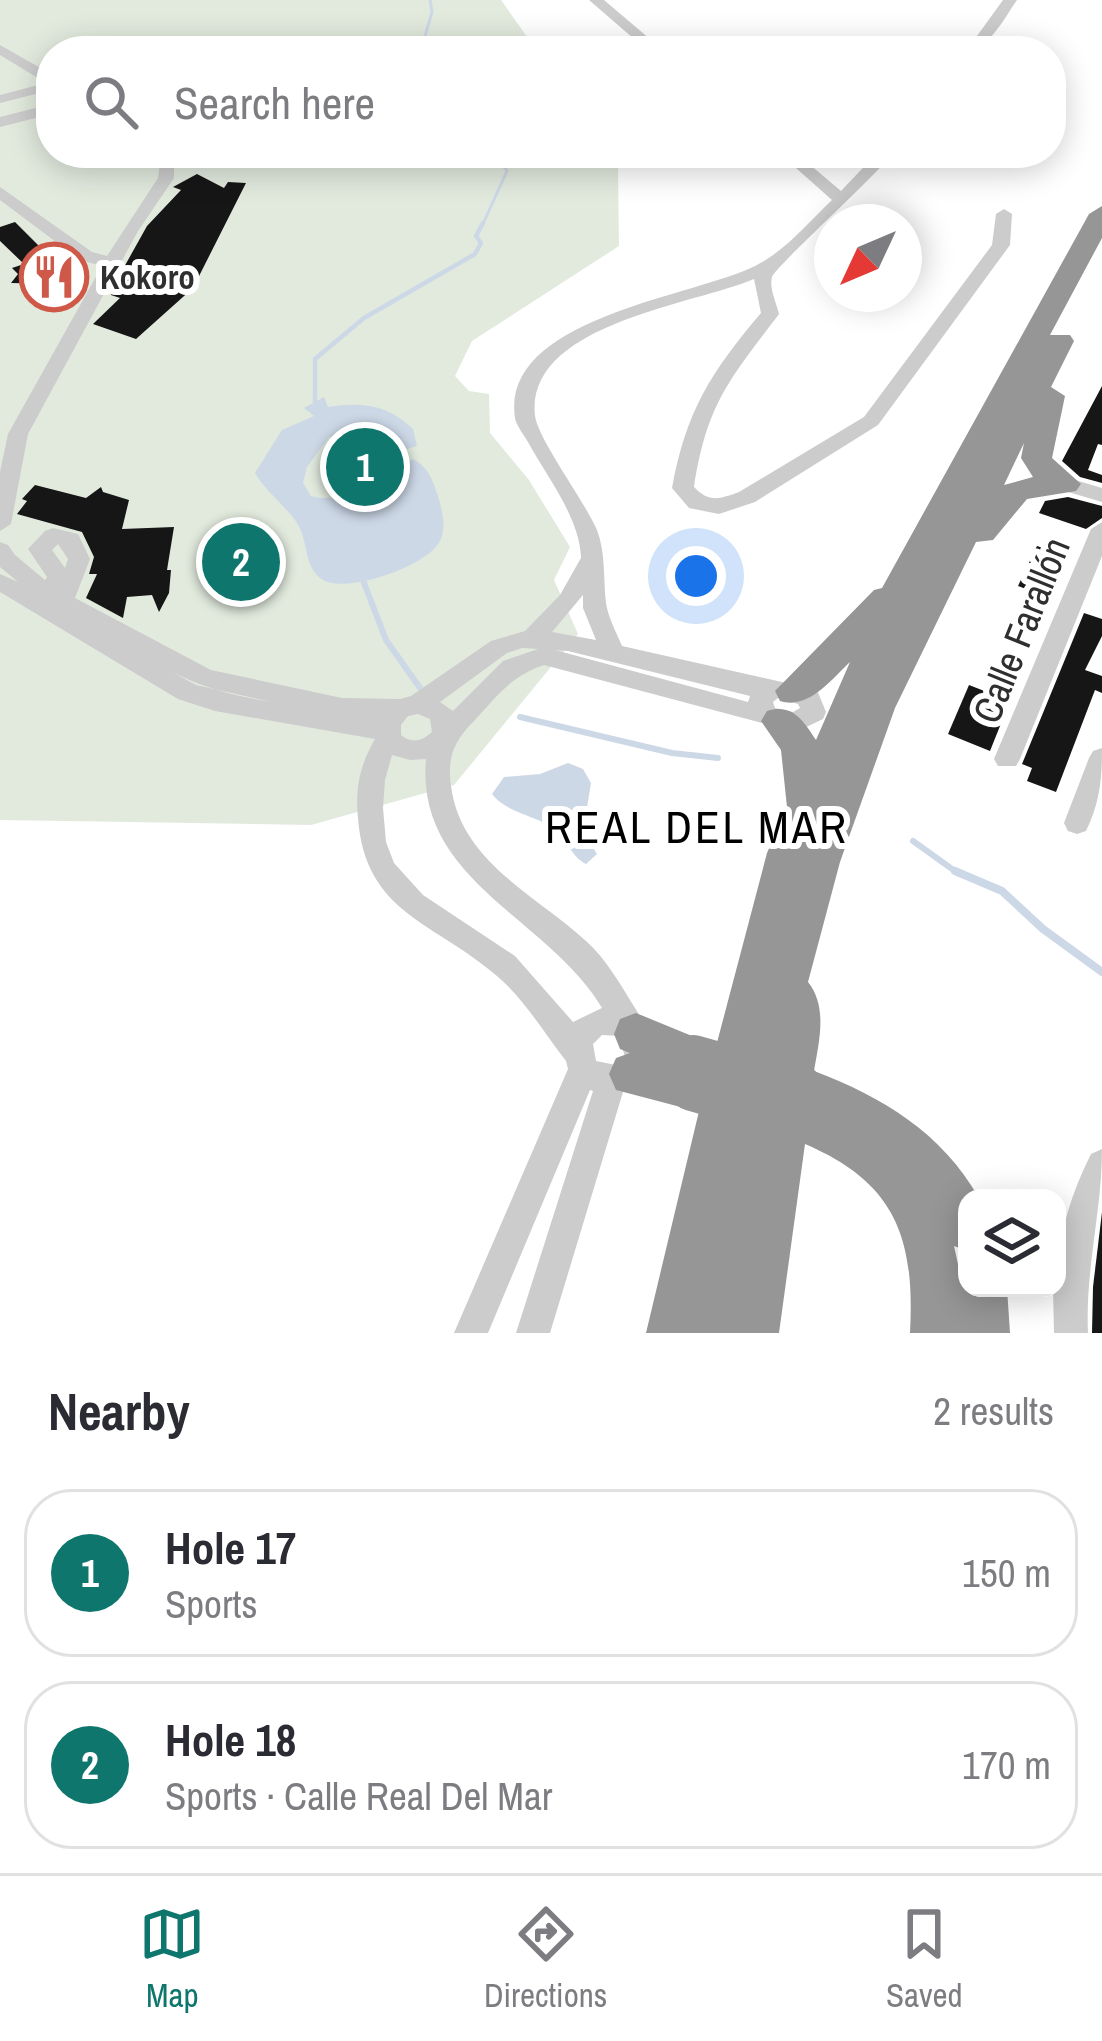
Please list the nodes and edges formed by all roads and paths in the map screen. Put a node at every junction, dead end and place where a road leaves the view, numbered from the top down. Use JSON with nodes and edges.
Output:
{"nodes":[{"id":1,"x":596,"y":0,"type":"edge"},
{"id":2,"x":1010,"y":0,"type":"edge"},
{"id":3,"x":639,"y":36,"type":"edge"},
{"id":4,"x":984,"y":36,"type":"edge"},
{"id":5,"x":0,"y":44,"type":"edge"},
{"id":6,"x":36,"y":56,"type":"edge"},
{"id":7,"x":36,"y":72,"type":"edge"},
{"id":8,"x":36,"y":88,"type":"edge"},
{"id":9,"x":0,"y":99,"type":"edge"},
{"id":10,"x":36,"y":113,"type":"edge"},
{"id":11,"x":0,"y":122,"type":"edge"},
{"id":12,"x":152,"y":168,"type":"edge"},
{"id":13,"x":167,"y":168,"type":"edge"},
{"id":14,"x":804,"y":168,"type":"edge"},
{"id":15,"x":873,"y":168,"type":"edge"},
{"id":16,"x":0,"y":192,"type":"edge"},
{"id":17,"x":839,"y":198,"type":"junction"},
{"id":18,"x":1004,"y":214,"type":"dead end"},
{"id":19,"x":1102,"y":214,"type":"edge"},
{"id":20,"x":110,"y":247,"type":"junction"},
{"id":21,"x":1102,"y":259,"type":"edge"},
{"id":22,"x":765,"y":268,"type":"junction"},
{"id":23,"x":1057,"y":350,"type":"junction"},
{"id":24,"x":0,"y":435,"type":"edge"},
{"id":25,"x":4,"y":468,"type":"edge"},
{"id":26,"x":1065,"y":484,"type":"junction"},
{"id":27,"x":1102,"y":495,"type":"edge"},
{"id":28,"x":0,"y":524,"type":"edge"},
{"id":29,"x":1102,"y":530,"type":"edge"},
{"id":30,"x":0,"y":550,"type":"edge"},
{"id":31,"x":589,"y":564,"type":"junction"},
{"id":32,"x":66,"y":566,"type":"dead end"},
{"id":33,"x":0,"y":582,"type":"edge"},
{"id":34,"x":920,"y":583,"type":"junction"},
{"id":35,"x":568,"y":601,"type":"junction"},
{"id":36,"x":46,"y":602,"type":"junction"},
{"id":37,"x":596,"y":608,"type":"junction"},
{"id":38,"x":531,"y":639,"type":"junction"},
{"id":39,"x":612,"y":652,"type":"junction"},
{"id":40,"x":777,"y":704,"type":"junction"},
{"id":41,"x":399,"y":721,"type":"junction"},
{"id":42,"x":442,"y":738,"type":"junction"},
{"id":43,"x":1102,"y":758,"type":"edge"},
{"id":44,"x":1007,"y":759,"type":"dead end"},
{"id":45,"x":802,"y":814,"type":"junction"},
{"id":46,"x":1077,"y":824,"type":"dead end"},
{"id":47,"x":784,"y":976,"type":"junction"},
{"id":48,"x":611,"y":1056,"type":"junction"},
{"id":49,"x":800,"y":1104,"type":"junction"},
{"id":50,"x":1102,"y":1165,"type":"edge"},
{"id":51,"x":958,"y":1211,"type":"edge"},
{"id":52,"x":982,"y":1297,"type":"edge"},
{"id":53,"x":471,"y":1333,"type":"edge"},
{"id":54,"x":533,"y":1333,"type":"edge"},
{"id":55,"x":672,"y":1333,"type":"edge"},
{"id":56,"x":710,"y":1333,"type":"edge"},
{"id":57,"x":753,"y":1333,"type":"edge"},
{"id":58,"x":936,"y":1333,"type":"edge"},
{"id":59,"x":984,"y":1333,"type":"edge"},
{"id":60,"x":1071,"y":1333,"type":"edge"}],
"edges":[{"from":1,"to":3,"type":"street"},
{"from":2,"to":4,"type":"street"},
{"from":5,"to":6,"type":"street"},
{"from":5,"to":7,"type":"street"},
{"from":8,"to":9,"type":"street"},
{"from":10,"to":11,"type":"street"},
{"from":12,"to":20,"type":"street"},
{"from":13,"to":20,"type":"street"},
{"from":14,"to":17,"type":"street"},
{"from":15,"to":17,"type":"street"},
{"from":16,"to":20,"type":"street"},
{"from":17,"to":22,"type":"street"},
{"from":18,"to":22,"type":"street"},
{"from":19,"to":34,"type":"highway"},
{"from":20,"to":24,"type":"street"},
{"from":20,"to":25,"type":"street"},
{"from":21,"to":23,"type":"highway"},
{"from":22,"to":31,"type":"street"},
{"from":23,"to":26,"type":"highway"},
{"from":23,"to":34,"type":"highway"},
{"from":25,"to":28,"type":"street"},
{"from":26,"to":27,"type":"street"},
{"from":26,"to":34,"type":"highway"},
{"from":29,"to":44,"type":"street","name":"Calle Farallón"},
{"from":30,"to":36,"type":"street"},
{"from":31,"to":35,"type":"street"},
{"from":31,"to":37,"type":"street"},
{"from":32,"to":36,"type":"street"},
{"from":33,"to":36,"type":"street"},
{"from":34,"to":40,"type":"highway"},
{"from":34,"to":45,"type":"highway"},
{"from":34,"to":47,"type":"highway"},
{"from":35,"to":37,"type":"street"},
{"from":35,"to":38,"type":"street"},
{"from":36,"to":41,"type":"street"},
{"from":37,"to":39,"type":"street"},
{"from":38,"to":39,"type":"street"},
{"from":38,"to":41,"type":"street"},
{"from":39,"to":40,"type":"street"},
{"from":40,"to":42,"type":"street"},
{"from":40,"to":45,"type":"highway"},
{"from":41,"to":42,"type":"street"},
{"from":41,"to":42,"type":"street"},
{"from":41,"to":48,"type":"street"},
{"from":42,"to":48,"type":"street"},
{"from":43,"to":46,"type":"street"},
{"from":45,"to":55,"type":"highway"},
{"from":47,"to":56,"type":"highway"},
{"from":47,"to":57,"type":"highway"},
{"from":48,"to":49,"type":"highway","bridge":true},
{"from":48,"to":53,"type":"street"},
{"from":48,"to":54,"type":"street"},
{"from":49,"to":51,"type":"highway"},
{"from":49,"to":58,"type":"highway"},
{"from":50,"to":60,"type":"street"},
{"from":52,"to":59,"type":"highway"}]}
